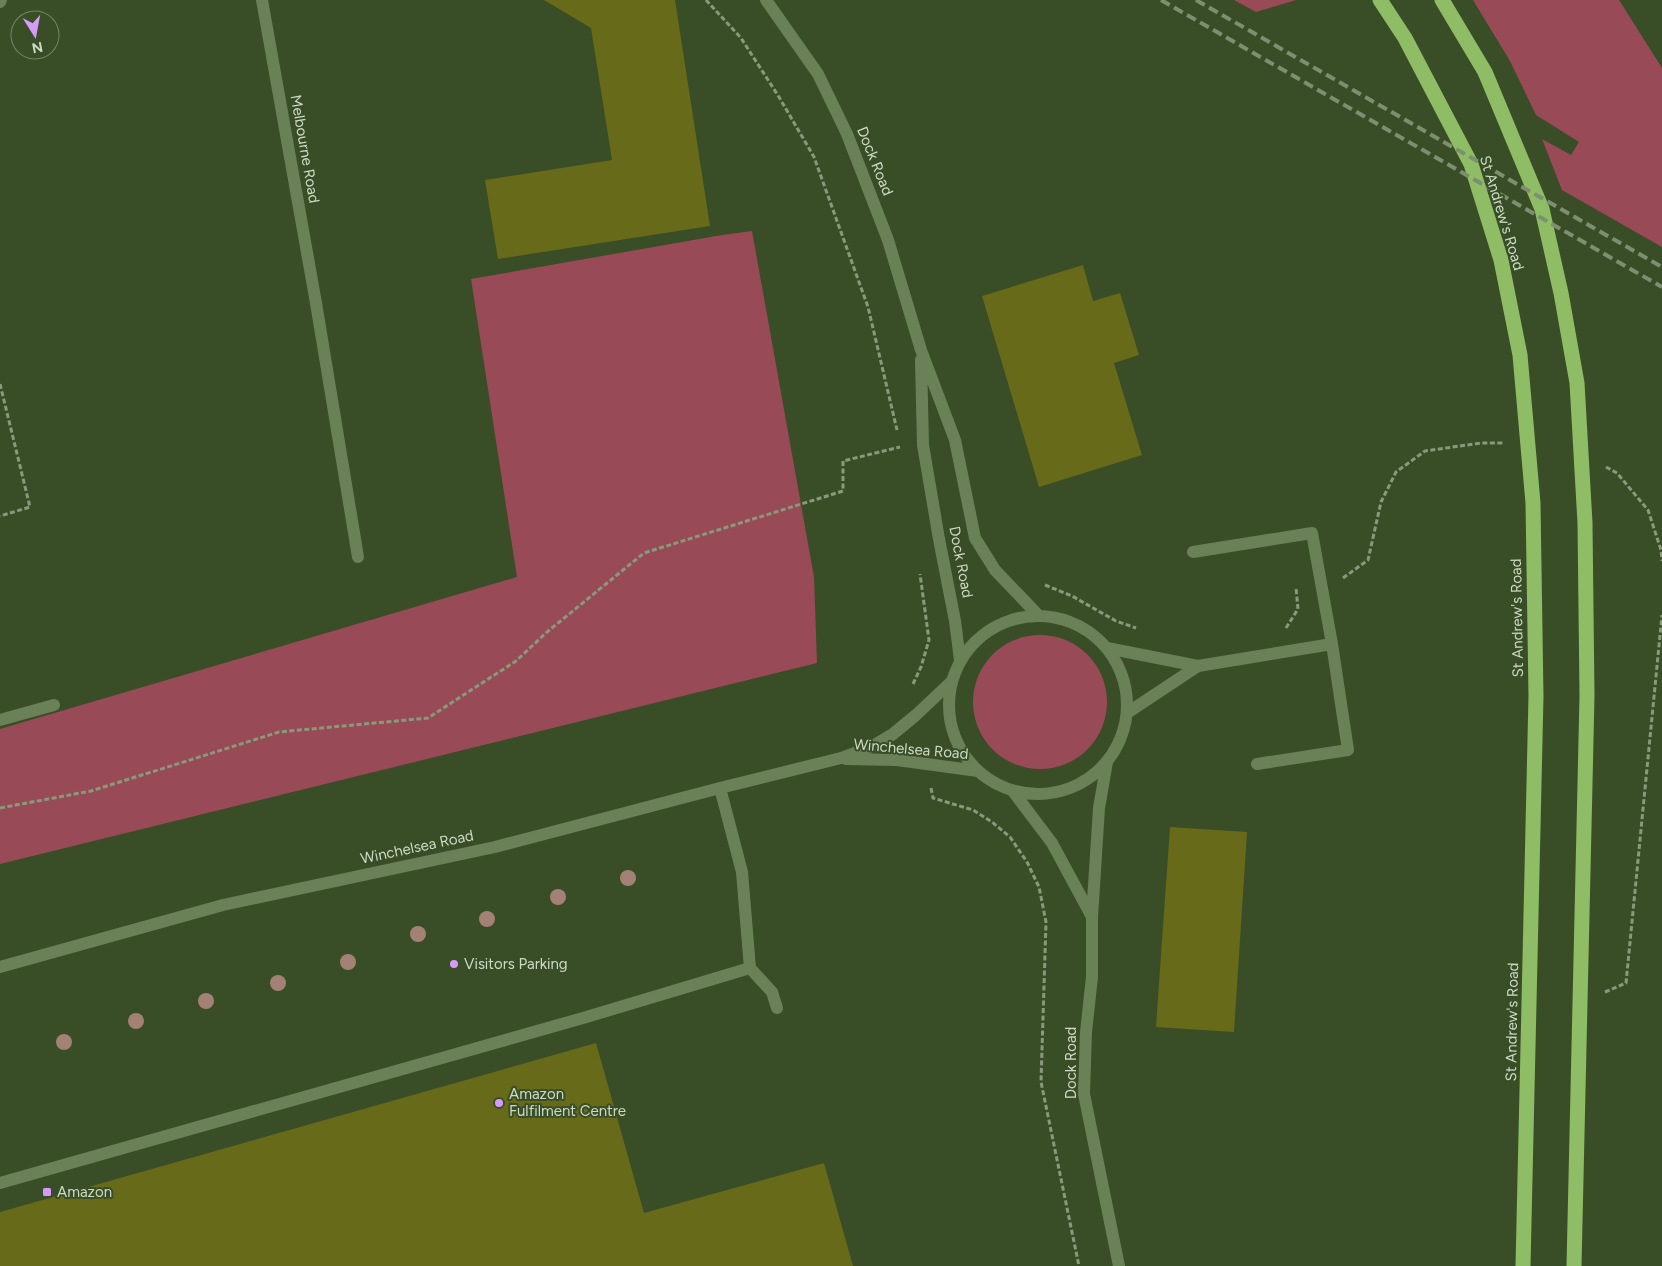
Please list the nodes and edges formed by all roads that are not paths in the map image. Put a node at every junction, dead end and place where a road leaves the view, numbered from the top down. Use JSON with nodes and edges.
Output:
{"nodes":[{"id":1,"x":262,"y":0,"type":"edge"},
{"id":2,"x":766,"y":0,"type":"edge"},
{"id":3,"x":1380,"y":0,"type":"edge"},
{"id":4,"x":1442,"y":0,"type":"edge"},
{"id":5,"x":921,"y":350,"type":"junction"},
{"id":6,"x":1193,"y":552,"type":"dead end"},
{"id":7,"x":358,"y":557,"type":"dead end"},
{"id":8,"x":1038,"y":615,"type":"junction"},
{"id":9,"x":1332,"y":644,"type":"junction"},
{"id":10,"x":1108,"y":648,"type":"junction"},
{"id":11,"x":960,"y":660,"type":"junction"},
{"id":12,"x":1198,"y":666,"type":"junction"},
{"id":13,"x":952,"y":681,"type":"junction"},
{"id":14,"x":54,"y":706,"type":"dead end"},
{"id":15,"x":1127,"y":714,"type":"junction"},
{"id":16,"x":0,"y":720,"type":"edge"},
{"id":17,"x":841,"y":758,"type":"junction"},
{"id":18,"x":1107,"y":762,"type":"junction"},
{"id":19,"x":1257,"y":764,"type":"dead end"},
{"id":20,"x":978,"y":771,"type":"junction"},
{"id":21,"x":720,"y":788,"type":"junction"},
{"id":22,"x":1012,"y":790,"type":"junction"},
{"id":23,"x":1092,"y":917,"type":"junction"},
{"id":24,"x":0,"y":968,"type":"edge"},
{"id":25,"x":750,"y":968,"type":"junction"},
{"id":26,"x":777,"y":1008,"type":"dead end"},
{"id":27,"x":0,"y":1183,"type":"edge"},
{"id":28,"x":1119,"y":1266,"type":"edge"},
{"id":29,"x":1524,"y":1266,"type":"edge"},
{"id":30,"x":1574,"y":1266,"type":"edge"}],
"edges":[{"from":1,"to":7,"type":"street","name":"Melbourne Road"},
{"from":2,"to":5,"type":"street","name":"Dock Road"},
{"from":3,"to":29,"type":"highway","name":"St Andrew's Road"},
{"from":4,"to":30,"type":"highway"},
{"from":5,"to":8,"type":"street","name":"Dock Road"},
{"from":5,"to":11,"type":"street","name":"Dock Road"},
{"from":6,"to":9,"type":"street"},
{"from":8,"to":10,"type":"street","name":"Dock Road"},
{"from":8,"to":11,"type":"street","name":"Dock Road"},
{"from":9,"to":12,"type":"street"},
{"from":9,"to":19,"type":"street"},
{"from":10,"to":12,"type":"street"},
{"from":10,"to":15,"type":"street","name":"Dock Road"},
{"from":11,"to":13,"type":"street","name":"Dock Road"},
{"from":12,"to":15,"type":"street"},
{"from":13,"to":17,"type":"street","name":"Winchelsea Road"},
{"from":13,"to":20,"type":"street","name":"Dock Road"},
{"from":14,"to":16,"type":"street"},
{"from":15,"to":18,"type":"street","name":"Dock Road"},
{"from":17,"to":20,"type":"street","name":"Winchelsea Road"},
{"from":17,"to":21,"type":"street","name":"Winchelsea Road"},
{"from":18,"to":22,"type":"street","name":"Dock Road"},
{"from":18,"to":23,"type":"street","name":"Dock Road"},
{"from":20,"to":22,"type":"street","name":"Dock Road"},
{"from":21,"to":24,"type":"street","name":"Winchelsea Road"},
{"from":21,"to":25,"type":"street"},
{"from":22,"to":23,"type":"street","name":"Dock Road"},
{"from":23,"to":28,"type":"street","name":"Dock Road"},
{"from":25,"to":26,"type":"street"},
{"from":25,"to":27,"type":"street"}]}
